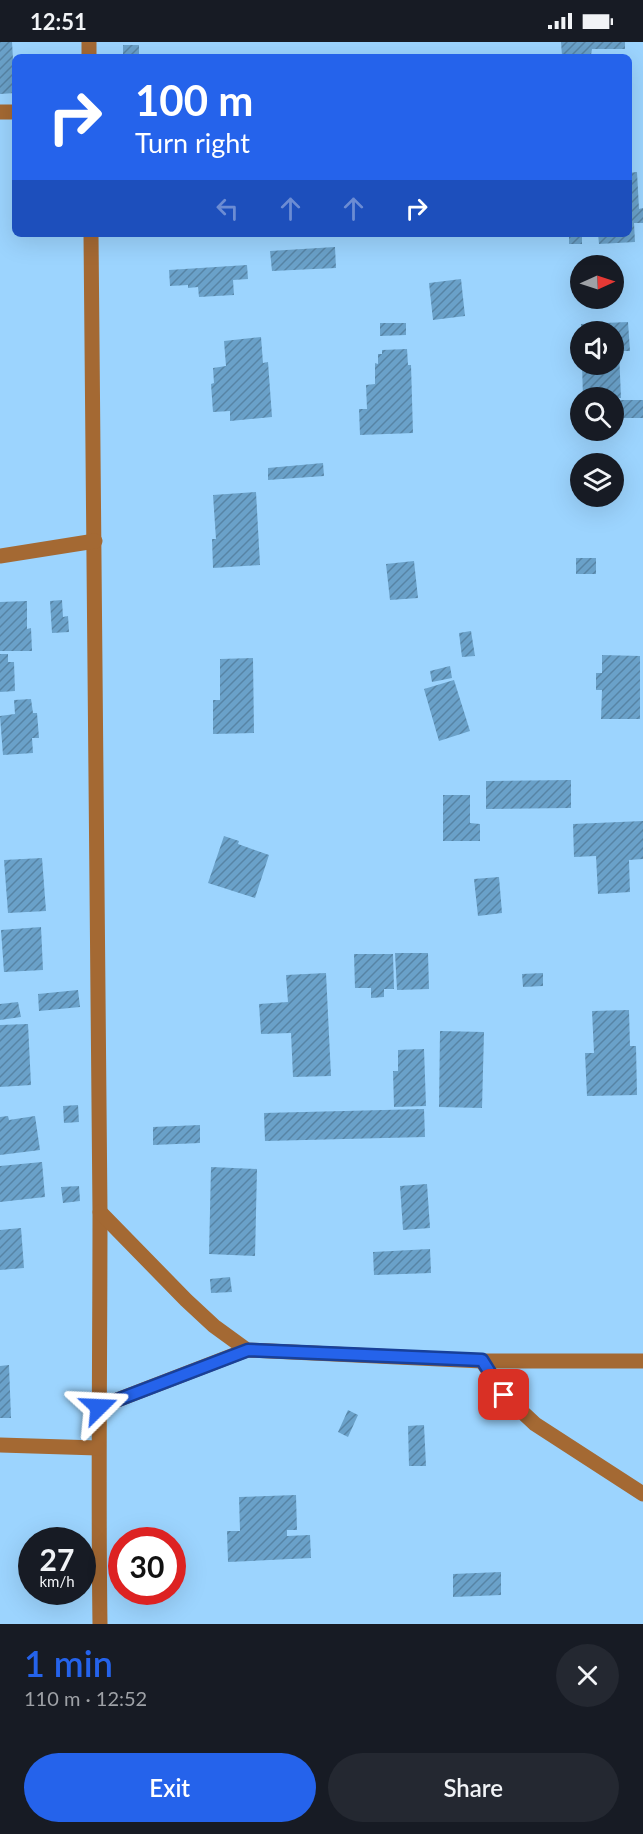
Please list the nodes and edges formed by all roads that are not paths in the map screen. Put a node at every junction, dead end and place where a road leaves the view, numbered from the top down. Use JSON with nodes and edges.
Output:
{"nodes":[{"id":1,"x":91,"y":237,"type":"edge"},
{"id":2,"x":95,"y":541,"type":"junction"},
{"id":3,"x":0,"y":556,"type":"edge"},
{"id":4,"x":100,"y":1212,"type":"junction"},
{"id":5,"x":248,"y":1350,"type":"junction"},
{"id":6,"x":482,"y":1360,"type":"junction"},
{"id":7,"x":643,"y":1361,"type":"edge"},
{"id":8,"x":99,"y":1407,"type":"junction"},
{"id":9,"x":0,"y":1445,"type":"edge"},
{"id":10,"x":98,"y":1448,"type":"junction"},
{"id":11,"x":643,"y":1494,"type":"edge"},
{"id":12,"x":100,"y":1624,"type":"edge"}],
"edges":[{"from":1,"to":2,"type":"street"},
{"from":2,"to":3,"type":"street"},
{"from":2,"to":4,"type":"street"},
{"from":4,"to":5,"type":"street"},
{"from":4,"to":8,"type":"street"},
{"from":5,"to":6,"type":"street"},
{"from":5,"to":8,"type":"street"},
{"from":6,"to":7,"type":"street"},
{"from":6,"to":11,"type":"street"},
{"from":8,"to":10,"type":"street"},
{"from":9,"to":10,"type":"street"},
{"from":10,"to":12,"type":"street"}]}
